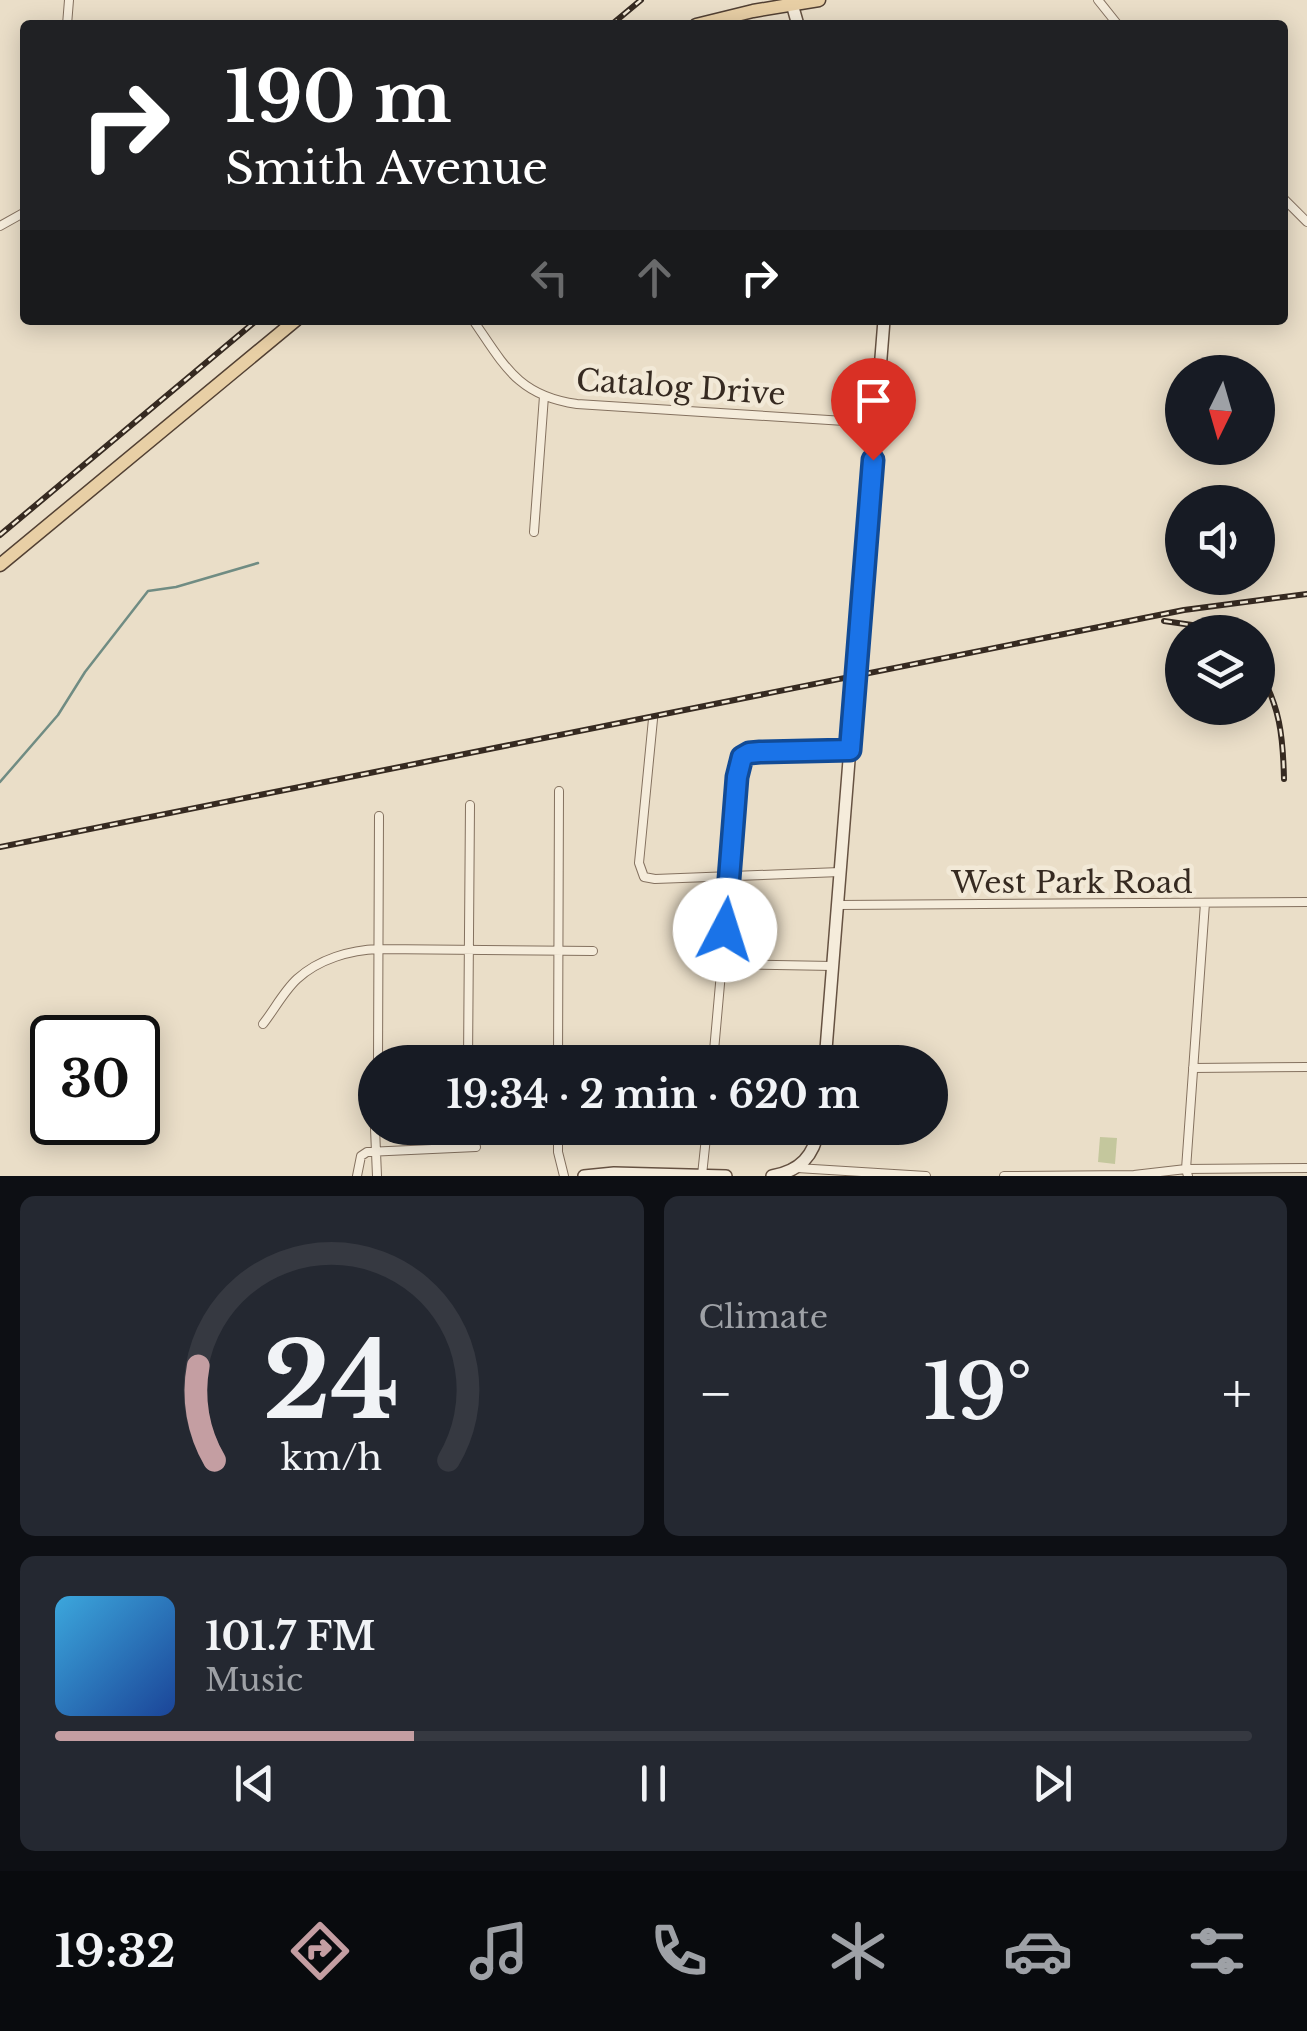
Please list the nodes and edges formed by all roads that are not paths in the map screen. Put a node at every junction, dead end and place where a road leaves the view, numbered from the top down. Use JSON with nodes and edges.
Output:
{"nodes":[{"id":1,"x":819,"y":0,"type":"edge"},
{"id":2,"x":1098,"y":0,"type":"edge"},
{"id":3,"x":791,"y":2,"type":"edge"},
{"id":4,"x":717,"y":20,"type":"edge"},
{"id":5,"x":1114,"y":20,"type":"edge"},
{"id":6,"x":1288,"y":203,"type":"edge"},
{"id":7,"x":1307,"y":222,"type":"edge"},
{"id":8,"x":290,"y":325,"type":"edge"},
{"id":9,"x":477,"y":325,"type":"edge"},
{"id":10,"x":884,"y":325,"type":"edge"},
{"id":11,"x":544,"y":396,"type":"junction"},
{"id":12,"x":876,"y":424,"type":"junction"},
{"id":13,"x":534,"y":532,"type":"dead end"},
{"id":14,"x":0,"y":565,"type":"edge"},
{"id":15,"x":654,"y":720,"type":"dead end"},
{"id":16,"x":850,"y":750,"type":"junction"},
{"id":17,"x":559,"y":790,"type":"dead end"},
{"id":18,"x":470,"y":804,"type":"dead end"},
{"id":19,"x":380,"y":816,"type":"dead end"},
{"id":20,"x":840,"y":872,"type":"junction"},
{"id":21,"x":730,"y":876,"type":"junction"},
{"id":22,"x":1307,"y":902,"type":"edge"},
{"id":23,"x":1205,"y":903,"type":"junction"},
{"id":24,"x":838,"y":905,"type":"junction"},
{"id":25,"x":379,"y":949,"type":"junction"},
{"id":26,"x":470,"y":950,"type":"junction"},
{"id":27,"x":559,"y":950,"type":"junction"},
{"id":28,"x":593,"y":951,"type":"dead end"},
{"id":29,"x":722,"y":964,"type":"junction"},
{"id":30,"x":833,"y":966,"type":"junction"},
{"id":31,"x":264,"y":1024,"type":"dead end"},
{"id":32,"x":378,"y":1045,"type":"edge"},
{"id":33,"x":468,"y":1045,"type":"edge"},
{"id":34,"x":558,"y":1045,"type":"edge"},
{"id":35,"x":715,"y":1045,"type":"edge"},
{"id":36,"x":826,"y":1045,"type":"edge"},
{"id":37,"x":1307,"y":1067,"type":"edge"},
{"id":38,"x":1194,"y":1068,"type":"junction"},
{"id":39,"x":374,"y":1145,"type":"edge"},
{"id":40,"x":558,"y":1145,"type":"edge"},
{"id":41,"x":705,"y":1145,"type":"edge"},
{"id":42,"x":815,"y":1145,"type":"edge"},
{"id":43,"x":476,"y":1147,"type":"dead end"},
{"id":44,"x":374,"y":1152,"type":"junction"},
{"id":45,"x":797,"y":1168,"type":"junction"},
{"id":46,"x":1307,"y":1168,"type":"edge"},
{"id":47,"x":1187,"y":1173,"type":"edge"},
{"id":48,"x":702,"y":1175,"type":"edge"},
{"id":49,"x":357,"y":1176,"type":"edge"},
{"id":50,"x":376,"y":1176,"type":"edge"},
{"id":51,"x":564,"y":1176,"type":"edge"},
{"id":52,"x":584,"y":1176,"type":"edge"},
{"id":53,"x":726,"y":1176,"type":"edge"},
{"id":54,"x":772,"y":1176,"type":"edge"},
{"id":55,"x":926,"y":1176,"type":"edge"},
{"id":56,"x":1004,"y":1176,"type":"edge"}],
"edges":[{"from":1,"to":3,"type":"main road"},
{"from":2,"to":5,"type":"street"},
{"from":3,"to":4,"type":"main road"},
{"from":6,"to":7,"type":"street"},
{"from":8,"to":14,"type":"main road"},
{"from":9,"to":11,"type":"street"},
{"from":10,"to":12,"type":"street"},
{"from":11,"to":12,"type":"street","name":"Catalog Drive"},
{"from":11,"to":13,"type":"street"},
{"from":12,"to":16,"type":"street"},
{"from":15,"to":21,"type":"street"},
{"from":16,"to":20,"type":"street"},
{"from":16,"to":21,"type":"street"},
{"from":17,"to":27,"type":"street"},
{"from":18,"to":26,"type":"street"},
{"from":19,"to":25,"type":"street"},
{"from":20,"to":21,"type":"street"},
{"from":20,"to":24,"type":"street"},
{"from":21,"to":29,"type":"street"},
{"from":22,"to":23,"type":"street","name":"West Park Road"},
{"from":23,"to":24,"type":"street","name":"West Park Road"},
{"from":23,"to":38,"type":"street"},
{"from":24,"to":30,"type":"street"},
{"from":25,"to":26,"type":"street"},
{"from":25,"to":31,"type":"street"},
{"from":25,"to":32,"type":"street"},
{"from":26,"to":27,"type":"street"},
{"from":26,"to":33,"type":"street"},
{"from":27,"to":28,"type":"street"},
{"from":27,"to":34,"type":"street"},
{"from":29,"to":30,"type":"street"},
{"from":29,"to":35,"type":"street"},
{"from":30,"to":36,"type":"street"},
{"from":37,"to":38,"type":"street"},
{"from":38,"to":47,"type":"street"},
{"from":39,"to":44,"type":"street"},
{"from":40,"to":51,"type":"street"},
{"from":41,"to":48,"type":"street"},
{"from":42,"to":45,"type":"street"},
{"from":43,"to":44,"type":"street"},
{"from":44,"to":49,"type":"street"},
{"from":44,"to":50,"type":"street"},
{"from":45,"to":54,"type":"street"},
{"from":45,"to":55,"type":"street"},
{"from":46,"to":47,"type":"street"},
{"from":47,"to":56,"type":"street"},
{"from":48,"to":52,"type":"street"},
{"from":48,"to":53,"type":"street"}]}
